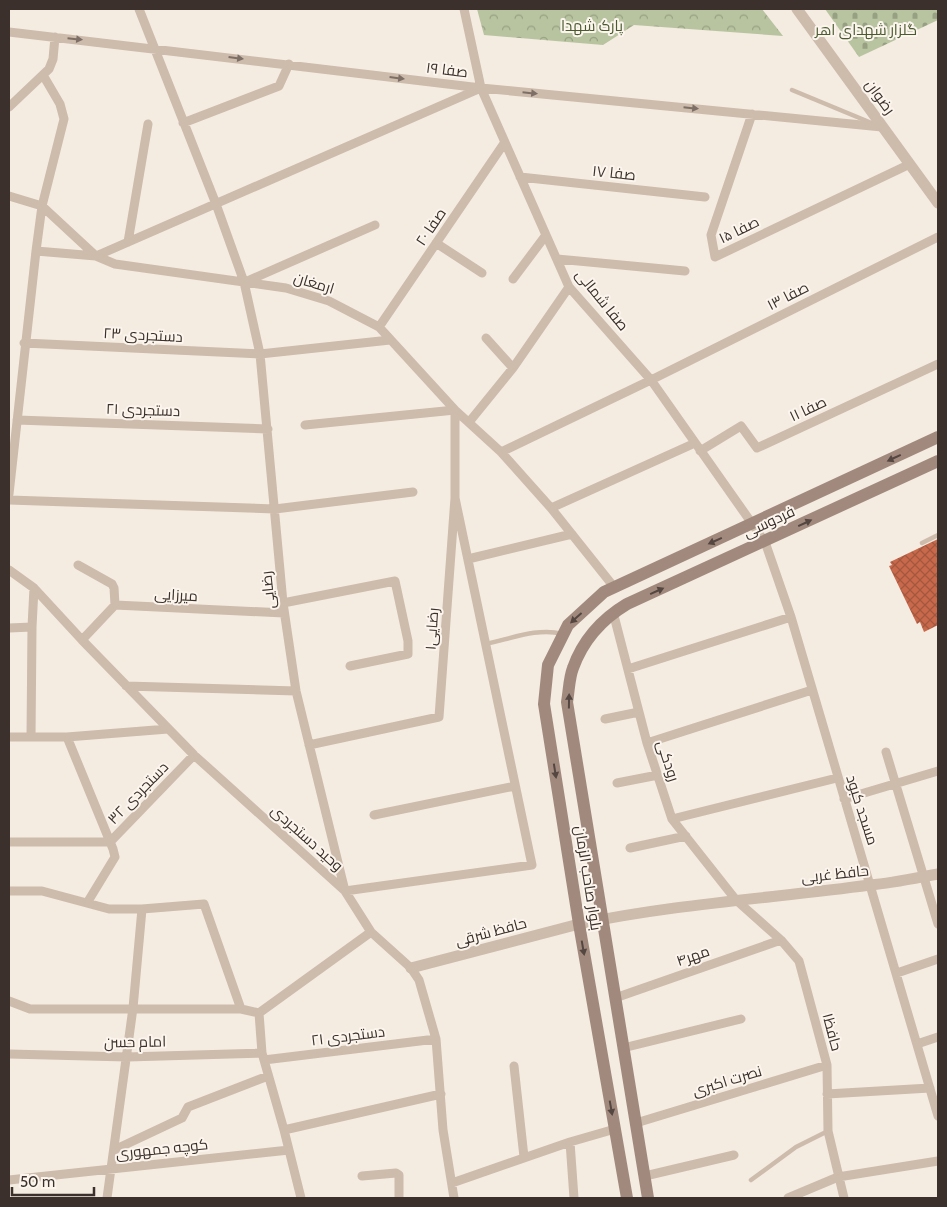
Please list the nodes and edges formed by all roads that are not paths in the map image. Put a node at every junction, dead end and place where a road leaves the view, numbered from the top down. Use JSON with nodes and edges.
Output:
{"nodes":[{"id":1,"x":139,"y":9,"type":"edge"},
{"id":2,"x":464,"y":9,"type":"edge"},
{"id":3,"x":797,"y":9,"type":"edge"},
{"id":4,"x":9,"y":32,"type":"edge"},
{"id":5,"x":55,"y":37,"type":"junction"},
{"id":6,"x":154,"y":48,"type":"junction"},
{"id":7,"x":289,"y":64,"type":"junction"},
{"id":8,"x":43,"y":75,"type":"junction"},
{"id":9,"x":481,"y":88,"type":"junction"},
{"id":10,"x":792,"y":90,"type":"dead end"},
{"id":11,"x":9,"y":107,"type":"edge"},
{"id":12,"x":752,"y":114,"type":"junction"},
{"id":13,"x":183,"y":123,"type":"junction"},
{"id":14,"x":148,"y":124,"type":"dead end"},
{"id":15,"x":882,"y":127,"type":"junction"},
{"id":16,"x":505,"y":142,"type":"junction"},
{"id":17,"x":910,"y":164,"type":"junction"},
{"id":18,"x":520,"y":177,"type":"junction"},
{"id":19,"x":9,"y":196,"type":"edge"},
{"id":20,"x":705,"y":197,"type":"dead end"},
{"id":21,"x":938,"y":203,"type":"edge"},
{"id":22,"x":216,"y":204,"type":"junction"},
{"id":23,"x":42,"y":206,"type":"junction"},
{"id":24,"x":375,"y":225,"type":"dead end"},
{"id":25,"x":546,"y":235,"type":"junction"},
{"id":26,"x":938,"y":237,"type":"edge"},
{"id":27,"x":128,"y":242,"type":"junction"},
{"id":28,"x":436,"y":243,"type":"junction"},
{"id":29,"x":36,"y":251,"type":"junction"},
{"id":30,"x":96,"y":256,"type":"junction"},
{"id":31,"x":557,"y":259,"type":"junction"},
{"id":32,"x":685,"y":271,"type":"dead end"},
{"id":33,"x":482,"y":273,"type":"dead end"},
{"id":34,"x":514,"y":279,"type":"dead end"},
{"id":35,"x":244,"y":282,"type":"junction"},
{"id":36,"x":569,"y":286,"type":"junction"},
{"id":37,"x":379,"y":326,"type":"junction"},
{"id":38,"x":486,"y":338,"type":"dead end"},
{"id":39,"x":390,"y":340,"type":"junction"},
{"id":40,"x":24,"y":342,"type":"junction"},
{"id":41,"x":260,"y":354,"type":"junction"},
{"id":42,"x":938,"y":364,"type":"edge"},
{"id":43,"x":513,"y":368,"type":"junction"},
{"id":44,"x":650,"y":380,"type":"junction"},
{"id":45,"x":456,"y":410,"type":"junction"},
{"id":46,"x":16,"y":420,"type":"junction"},
{"id":47,"x":470,"y":422,"type":"junction"},
{"id":48,"x":305,"y":425,"type":"dead end"},
{"id":49,"x":268,"y":429,"type":"junction"},
{"id":50,"x":938,"y":437,"type":"edge"},
{"id":51,"x":695,"y":443,"type":"junction"},
{"id":52,"x":700,"y":451,"type":"junction"},
{"id":53,"x":501,"y":452,"type":"junction"},
{"id":54,"x":938,"y":461,"type":"edge"},
{"id":55,"x":413,"y":492,"type":"dead end"},
{"id":56,"x":9,"y":494,"type":"edge"},
{"id":57,"x":455,"y":498,"type":"junction"},
{"id":58,"x":9,"y":500,"type":"edge"},
{"id":59,"x":551,"y":508,"type":"junction"},
{"id":60,"x":275,"y":509,"type":"junction"},
{"id":61,"x":752,"y":524,"type":"junction"},
{"id":62,"x":572,"y":534,"type":"junction"},
{"id":63,"x":938,"y":534,"type":"edge"},
{"id":64,"x":764,"y":542,"type":"junction"},
{"id":65,"x":922,"y":543,"type":"dead end"},
{"id":66,"x":468,"y":559,"type":"junction"},
{"id":67,"x":78,"y":565,"type":"dead end"},
{"id":68,"x":9,"y":570,"type":"edge"},
{"id":69,"x":614,"y":587,"type":"junction"},
{"id":70,"x":34,"y":588,"type":"junction"},
{"id":71,"x":283,"y":603,"type":"junction"},
{"id":72,"x":115,"y":605,"type":"junction"},
{"id":73,"x":613,"y":612,"type":"junction"},
{"id":74,"x":284,"y":613,"type":"junction"},
{"id":75,"x":791,"y":617,"type":"junction"},
{"id":76,"x":32,"y":627,"type":"junction"},
{"id":77,"x":9,"y":628,"type":"edge"},
{"id":78,"x":563,"y":634,"type":"junction"},
{"id":79,"x":82,"y":640,"type":"junction"},
{"id":80,"x":486,"y":644,"type":"junction"},
{"id":81,"x":350,"y":666,"type":"dead end"},
{"id":82,"x":628,"y":668,"type":"junction"},
{"id":83,"x":126,"y":686,"type":"junction"},
{"id":84,"x":812,"y":690,"type":"junction"},
{"id":85,"x":296,"y":691,"type":"junction"},
{"id":86,"x":639,"y":712,"type":"junction"},
{"id":87,"x":605,"y":719,"type":"dead end"},
{"id":88,"x":168,"y":729,"type":"junction"},
{"id":89,"x":9,"y":737,"type":"edge"},
{"id":90,"x":31,"y":737,"type":"junction"},
{"id":91,"x":67,"y":737,"type":"junction"},
{"id":92,"x":647,"y":743,"type":"junction"},
{"id":93,"x":309,"y":746,"type":"junction"},
{"id":94,"x":886,"y":752,"type":"dead end"},
{"id":95,"x":194,"y":755,"type":"junction"},
{"id":96,"x":938,"y":771,"type":"edge"},
{"id":97,"x":658,"y":775,"type":"junction"},
{"id":98,"x":837,"y":778,"type":"junction"},
{"id":99,"x":617,"y":784,"type":"dead end"},
{"id":100,"x":896,"y":784,"type":"junction"},
{"id":101,"x":516,"y":786,"type":"junction"},
{"id":102,"x":844,"y":800,"type":"junction"},
{"id":103,"x":374,"y":815,"type":"dead end"},
{"id":104,"x":672,"y":818,"type":"junction"},
{"id":105,"x":686,"y":836,"type":"junction"},
{"id":106,"x":9,"y":842,"type":"edge"},
{"id":107,"x":110,"y":842,"type":"junction"},
{"id":108,"x":630,"y":848,"type":"dead end"},
{"id":109,"x":938,"y":874,"type":"edge"},
{"id":110,"x":923,"y":877,"type":"junction"},
{"id":111,"x":872,"y":885,"type":"junction"},
{"id":112,"x":9,"y":891,"type":"edge"},
{"id":113,"x":345,"y":891,"type":"junction"},
{"id":114,"x":736,"y":900,"type":"junction"},
{"id":115,"x":87,"y":903,"type":"junction"},
{"id":116,"x":142,"y":909,"type":"junction"},
{"id":117,"x":602,"y":919,"type":"junction"},
{"id":118,"x":579,"y":924,"type":"junction"},
{"id":119,"x":938,"y":924,"type":"edge"},
{"id":120,"x":372,"y":932,"type":"junction"},
{"id":121,"x":780,"y":940,"type":"junction"},
{"id":122,"x":938,"y":959,"type":"edge"},
{"id":123,"x":411,"y":968,"type":"junction"},
{"id":124,"x":896,"y":973,"type":"junction"},
{"id":125,"x":615,"y":998,"type":"junction"},
{"id":126,"x":9,"y":1001,"type":"edge"},
{"id":127,"x":133,"y":1008,"type":"junction"},
{"id":128,"x":241,"y":1009,"type":"junction"},
{"id":129,"x":259,"y":1013,"type":"junction"},
{"id":130,"x":741,"y":1019,"type":"dead end"},
{"id":131,"x":938,"y":1037,"type":"edge"},
{"id":132,"x":436,"y":1039,"type":"junction"},
{"id":133,"x":917,"y":1044,"type":"junction"},
{"id":134,"x":623,"y":1048,"type":"junction"},
{"id":135,"x":9,"y":1054,"type":"edge"},
{"id":136,"x":127,"y":1057,"type":"junction"},
{"id":137,"x":263,"y":1057,"type":"junction"},
{"id":138,"x":9,"y":1062,"type":"edge"},
{"id":139,"x":514,"y":1066,"type":"dead end"},
{"id":140,"x":827,"y":1066,"type":"junction"},
{"id":141,"x":268,"y":1076,"type":"junction"},
{"id":142,"x":930,"y":1088,"type":"junction"},
{"id":143,"x":441,"y":1094,"type":"junction"},
{"id":144,"x":827,"y":1094,"type":"junction"},
{"id":145,"x":938,"y":1116,"type":"edge"},
{"id":146,"x":636,"y":1123,"type":"junction"},
{"id":147,"x":615,"y":1129,"type":"junction"},
{"id":148,"x":284,"y":1130,"type":"junction"},
{"id":149,"x":828,"y":1131,"type":"junction"},
{"id":150,"x":570,"y":1142,"type":"junction"},
{"id":151,"x":114,"y":1150,"type":"junction"},
{"id":152,"x":289,"y":1150,"type":"junction"},
{"id":153,"x":734,"y":1154,"type":"dead end"},
{"id":154,"x":524,"y":1158,"type":"junction"},
{"id":155,"x":938,"y":1161,"type":"edge"},
{"id":156,"x":112,"y":1168,"type":"junction"},
{"id":157,"x":362,"y":1176,"type":"dead end"},
{"id":158,"x":645,"y":1176,"type":"junction"},
{"id":159,"x":838,"y":1176,"type":"junction"},
{"id":160,"x":9,"y":1180,"type":"edge"},
{"id":161,"x":751,"y":1180,"type":"dead end"},
{"id":162,"x":452,"y":1183,"type":"junction"},
{"id":163,"x":107,"y":1198,"type":"edge"},
{"id":164,"x":301,"y":1198,"type":"edge"},
{"id":165,"x":400,"y":1198,"type":"edge"},
{"id":166,"x":454,"y":1198,"type":"edge"},
{"id":167,"x":574,"y":1198,"type":"edge"},
{"id":168,"x":627,"y":1198,"type":"edge"},
{"id":169,"x":648,"y":1198,"type":"edge"},
{"id":170,"x":788,"y":1198,"type":"edge"},
{"id":171,"x":844,"y":1198,"type":"edge"}],
"edges":[{"from":1,"to":6,"type":"street"},
{"from":2,"to":9,"type":"street","name":"صفا شمالی"},
{"from":3,"to":15,"type":"street","name":"رضوان"},
{"from":4,"to":5,"type":"street","name":"صفا ۱۹"},
{"from":5,"to":6,"type":"street","name":"صفا ۱۹","one_way":true},
{"from":5,"to":8,"type":"street"},
{"from":6,"to":7,"type":"street","name":"صفا ۱۹","one_way":true},
{"from":6,"to":13,"type":"street"},
{"from":7,"to":9,"type":"street","name":"صفا ۱۹","one_way":true},
{"from":7,"to":13,"type":"street"},
{"from":8,"to":11,"type":"street"},
{"from":8,"to":23,"type":"street"},
{"from":9,"to":12,"type":"street","name":"صفا ۱۹","one_way":true},
{"from":9,"to":16,"type":"street","name":"صفا شمالی"},
{"from":9,"to":22,"type":"street"},
{"from":10,"to":15,"type":"lane"},
{"from":12,"to":15,"type":"street","name":"صفا ۱۹"},
{"from":12,"to":17,"type":"street","name":"صفا ۱۵"},
{"from":13,"to":22,"type":"street"},
{"from":14,"to":27,"type":"street"},
{"from":15,"to":17,"type":"street","name":"رضوان"},
{"from":16,"to":18,"type":"street","name":"صفا شمالی"},
{"from":16,"to":28,"type":"street","name":"صفا ۲۰"},
{"from":17,"to":21,"type":"street","name":"رضوان"},
{"from":18,"to":20,"type":"street","name":"صفا ۱۷"},
{"from":18,"to":25,"type":"street","name":"صفا شمالی"},
{"from":19,"to":23,"type":"street"},
{"from":22,"to":27,"type":"street"},
{"from":22,"to":35,"type":"street"},
{"from":23,"to":29,"type":"street"},
{"from":23,"to":30,"type":"street"},
{"from":24,"to":35,"type":"street"},
{"from":25,"to":31,"type":"street","name":"صفا شمالی"},
{"from":25,"to":34,"type":"street"},
{"from":26,"to":44,"type":"street","name":"صفا ۱۳"},
{"from":27,"to":30,"type":"street"},
{"from":28,"to":33,"type":"street"},
{"from":28,"to":37,"type":"street","name":"صفا ۲۰"},
{"from":29,"to":30,"type":"street"},
{"from":29,"to":40,"type":"street"},
{"from":30,"to":35,"type":"street","name":"ارمغان"},
{"from":31,"to":32,"type":"street"},
{"from":31,"to":36,"type":"street","name":"صفا شمالی"},
{"from":35,"to":37,"type":"street","name":"ارمغان"},
{"from":35,"to":41,"type":"street","name":"رضایی"},
{"from":36,"to":43,"type":"street"},
{"from":36,"to":44,"type":"street","name":"صفا شمالی"},
{"from":37,"to":39,"type":"street","name":"ارمغان"},
{"from":38,"to":43,"type":"street"},
{"from":39,"to":41,"type":"street","name":"دستجردی ۲۳"},
{"from":39,"to":45,"type":"street","name":"ارمغان"},
{"from":40,"to":41,"type":"street","name":"دستجردی ۲۳"},
{"from":40,"to":46,"type":"street"},
{"from":41,"to":49,"type":"street","name":"رضایی"},
{"from":42,"to":52,"type":"street","name":"صفا ۱۱"},
{"from":43,"to":47,"type":"street"},
{"from":44,"to":51,"type":"street","name":"صفا شمالی"},
{"from":44,"to":53,"type":"street","name":"صفا ۱۳"},
{"from":45,"to":47,"type":"street","name":"ارمغان"},
{"from":45,"to":48,"type":"street"},
{"from":45,"to":57,"type":"street","name":"رضایی۱"},
{"from":46,"to":49,"type":"street","name":"دستجردی ۲۱"},
{"from":46,"to":56,"type":"street"},
{"from":47,"to":53,"type":"street","name":"ارمغان"},
{"from":49,"to":60,"type":"street","name":"رضایی"},
{"from":50,"to":61,"type":"main road","name":"فردوسی","one_way":true},
{"from":51,"to":52,"type":"street","name":"صفا شمالی"},
{"from":51,"to":59,"type":"street"},
{"from":52,"to":61,"type":"street","name":"صفا شمالی"},
{"from":53,"to":59,"type":"street","name":"ارمغان"},
{"from":64,"to":54,"type":"main road","name":"فردوسی","one_way":true},
{"from":55,"to":60,"type":"street"},
{"from":57,"to":66,"type":"street"},
{"from":57,"to":93,"type":"street","name":"رضایی۱"},
{"from":58,"to":60,"type":"street"},
{"from":59,"to":62,"type":"street","name":"ارمغان"},
{"from":60,"to":71,"type":"street","name":"رضایی"},
{"from":61,"to":64,"type":"street","name":"صفا شمالی"},
{"from":61,"to":69,"type":"main road","name":"فردوسی","one_way":true},
{"from":62,"to":66,"type":"street"},
{"from":62,"to":69,"type":"street","name":"ارمغان"},
{"from":63,"to":65,"type":"lane"},
{"from":73,"to":64,"type":"main road","name":"فردوسی","one_way":true},
{"from":64,"to":75,"type":"street","name":"مسجد کبود"},
{"from":66,"to":80,"type":"street"},
{"from":67,"to":72,"type":"street"},
{"from":68,"to":70,"type":"street","name":"وحید دستجردی"},
{"from":69,"to":78,"type":"main road","name":"بلوار صاحب الزمان","one_way":true},
{"from":70,"to":76,"type":"street"},
{"from":70,"to":79,"type":"street","name":"وحید دستجردی"},
{"from":71,"to":74,"type":"street","name":"رضایی"},
{"from":71,"to":81,"type":"street"},
{"from":72,"to":74,"type":"street","name":"میرزایی"},
{"from":72,"to":79,"type":"street"},
{"from":73,"to":82,"type":"street","name":"رودکی"},
{"from":117,"to":73,"type":"main road","name":"بلوار صاحب الزمان","one_way":true},
{"from":74,"to":85,"type":"street","name":"رضایی"},
{"from":75,"to":82,"type":"street"},
{"from":75,"to":84,"type":"street","name":"مسجد کبود"},
{"from":76,"to":77,"type":"street"},
{"from":76,"to":90,"type":"street"},
{"from":78,"to":80,"type":"lane"},
{"from":78,"to":118,"type":"main road","name":"بلوار صاحب الزمان","one_way":true},
{"from":79,"to":83,"type":"street","name":"وحید دستجردی"},
{"from":80,"to":101,"type":"street"},
{"from":82,"to":86,"type":"street","name":"رودکی"},
{"from":83,"to":85,"type":"street"},
{"from":83,"to":88,"type":"street","name":"وحید دستجردی"},
{"from":84,"to":92,"type":"street"},
{"from":84,"to":98,"type":"street","name":"مسجد کبود"},
{"from":85,"to":93,"type":"street","name":"رضایی"},
{"from":86,"to":87,"type":"street"},
{"from":86,"to":92,"type":"street","name":"رودکی"},
{"from":88,"to":91,"type":"street"},
{"from":88,"to":95,"type":"street","name":"وحید دستجردی"},
{"from":89,"to":90,"type":"street"},
{"from":90,"to":91,"type":"street"},
{"from":91,"to":107,"type":"street"},
{"from":92,"to":97,"type":"street","name":"رودکی"},
{"from":93,"to":113,"type":"street","name":"رضایی"},
{"from":94,"to":100,"type":"street"},
{"from":95,"to":107,"type":"street","name":"دستجردی ۳۲"},
{"from":95,"to":113,"type":"street","name":"وحید دستجردی"},
{"from":96,"to":100,"type":"street"},
{"from":97,"to":99,"type":"street"},
{"from":97,"to":104,"type":"street","name":"رودکی"},
{"from":98,"to":102,"type":"street","name":"مسجد کبود"},
{"from":98,"to":104,"type":"street"},
{"from":100,"to":102,"type":"street"},
{"from":100,"to":110,"type":"street"},
{"from":101,"to":103,"type":"street"},
{"from":101,"to":113,"type":"street"},
{"from":102,"to":111,"type":"street","name":"مسجد کبود"},
{"from":104,"to":105,"type":"street","name":"رودکی"},
{"from":105,"to":108,"type":"street"},
{"from":105,"to":114,"type":"street","name":"رودکی"},
{"from":106,"to":107,"type":"street","name":"دستجردی ۳۲"},
{"from":107,"to":115,"type":"street"},
{"from":109,"to":110,"type":"street","name":"حافظ غربی"},
{"from":110,"to":111,"type":"street","name":"حافظ غربی"},
{"from":110,"to":119,"type":"street"},
{"from":111,"to":114,"type":"street","name":"حافظ غربی"},
{"from":111,"to":124,"type":"street","name":"مسجد کبود"},
{"from":112,"to":115,"type":"street"},
{"from":113,"to":120,"type":"street","name":"وحید دستجردی"},
{"from":114,"to":117,"type":"street"},
{"from":114,"to":121,"type":"street","name":"حافظ۱"},
{"from":115,"to":116,"type":"street"},
{"from":116,"to":127,"type":"street"},
{"from":116,"to":128,"type":"street"},
{"from":117,"to":118,"type":"street","name":"حافظ شرقی"},
{"from":117,"to":125,"type":"main road","name":"بلوار صاحب الزمان"},
{"from":118,"to":123,"type":"street","name":"حافظ شرقی"},
{"from":118,"to":147,"type":"main road","name":"بلوار صاحب الزمان","one_way":true},
{"from":120,"to":123,"type":"street","name":"وحید دستجردی"},
{"from":120,"to":129,"type":"street"},
{"from":121,"to":125,"type":"street","name":"مهر۴"},
{"from":121,"to":140,"type":"street","name":"حافظ۱"},
{"from":122,"to":124,"type":"street"},
{"from":123,"to":132,"type":"street","name":"وحید دستجردی"},
{"from":124,"to":133,"type":"street","name":"مسجد کبود"},
{"from":125,"to":134,"type":"main road","name":"بلوار صاحب الزمان"},
{"from":126,"to":127,"type":"street"},
{"from":127,"to":128,"type":"street"},
{"from":127,"to":136,"type":"street"},
{"from":128,"to":129,"type":"street"},
{"from":129,"to":137,"type":"street"},
{"from":130,"to":134,"type":"street"},
{"from":131,"to":133,"type":"street"},
{"from":132,"to":137,"type":"street","name":"دستجردی ۲۱"},
{"from":132,"to":143,"type":"street","name":"وحید دستجردی"},
{"from":133,"to":142,"type":"street","name":"مسجد کبود"},
{"from":134,"to":146,"type":"main road","name":"بلوار صاحب الزمان"},
{"from":135,"to":136,"type":"street","name":"امام حسن"},
{"from":135,"to":138,"type":"street"},
{"from":136,"to":137,"type":"street","name":"امام حسن"},
{"from":136,"to":151,"type":"street"},
{"from":137,"to":141,"type":"street"},
{"from":139,"to":154,"type":"street"},
{"from":140,"to":144,"type":"street","name":"حافظ۱"},
{"from":140,"to":146,"type":"street","name":"نصرت اکبری"},
{"from":141,"to":148,"type":"street"},
{"from":141,"to":151,"type":"street"},
{"from":142,"to":144,"type":"street"},
{"from":142,"to":145,"type":"street","name":"مسجد کبود"},
{"from":143,"to":148,"type":"street"},
{"from":143,"to":162,"type":"street","name":"وحید دستجردی"},
{"from":144,"to":149,"type":"street","name":"حافظ۱"},
{"from":146,"to":158,"type":"main road","name":"بلوار صاحب الزمان"},
{"from":147,"to":150,"type":"street"},
{"from":147,"to":168,"type":"main road","name":"بلوار صاحب الزمان"},
{"from":148,"to":152,"type":"street"},
{"from":149,"to":159,"type":"street","name":"حافظ۱"},
{"from":149,"to":161,"type":"lane"},
{"from":150,"to":154,"type":"street"},
{"from":150,"to":167,"type":"street"},
{"from":151,"to":156,"type":"street"},
{"from":152,"to":156,"type":"street","name":"کوچه جمهوری"},
{"from":152,"to":164,"type":"street"},
{"from":153,"to":158,"type":"street"},
{"from":154,"to":162,"type":"street"},
{"from":155,"to":159,"type":"street"},
{"from":156,"to":160,"type":"street","name":"کوچه جمهوری"},
{"from":156,"to":163,"type":"street"},
{"from":157,"to":165,"type":"street"},
{"from":158,"to":169,"type":"main road","name":"بلوار صاحب الزمان"},
{"from":159,"to":170,"type":"street"},
{"from":159,"to":171,"type":"street","name":"حافظ۱"},
{"from":162,"to":166,"type":"street","name":"وحید دستجردی"}]}
